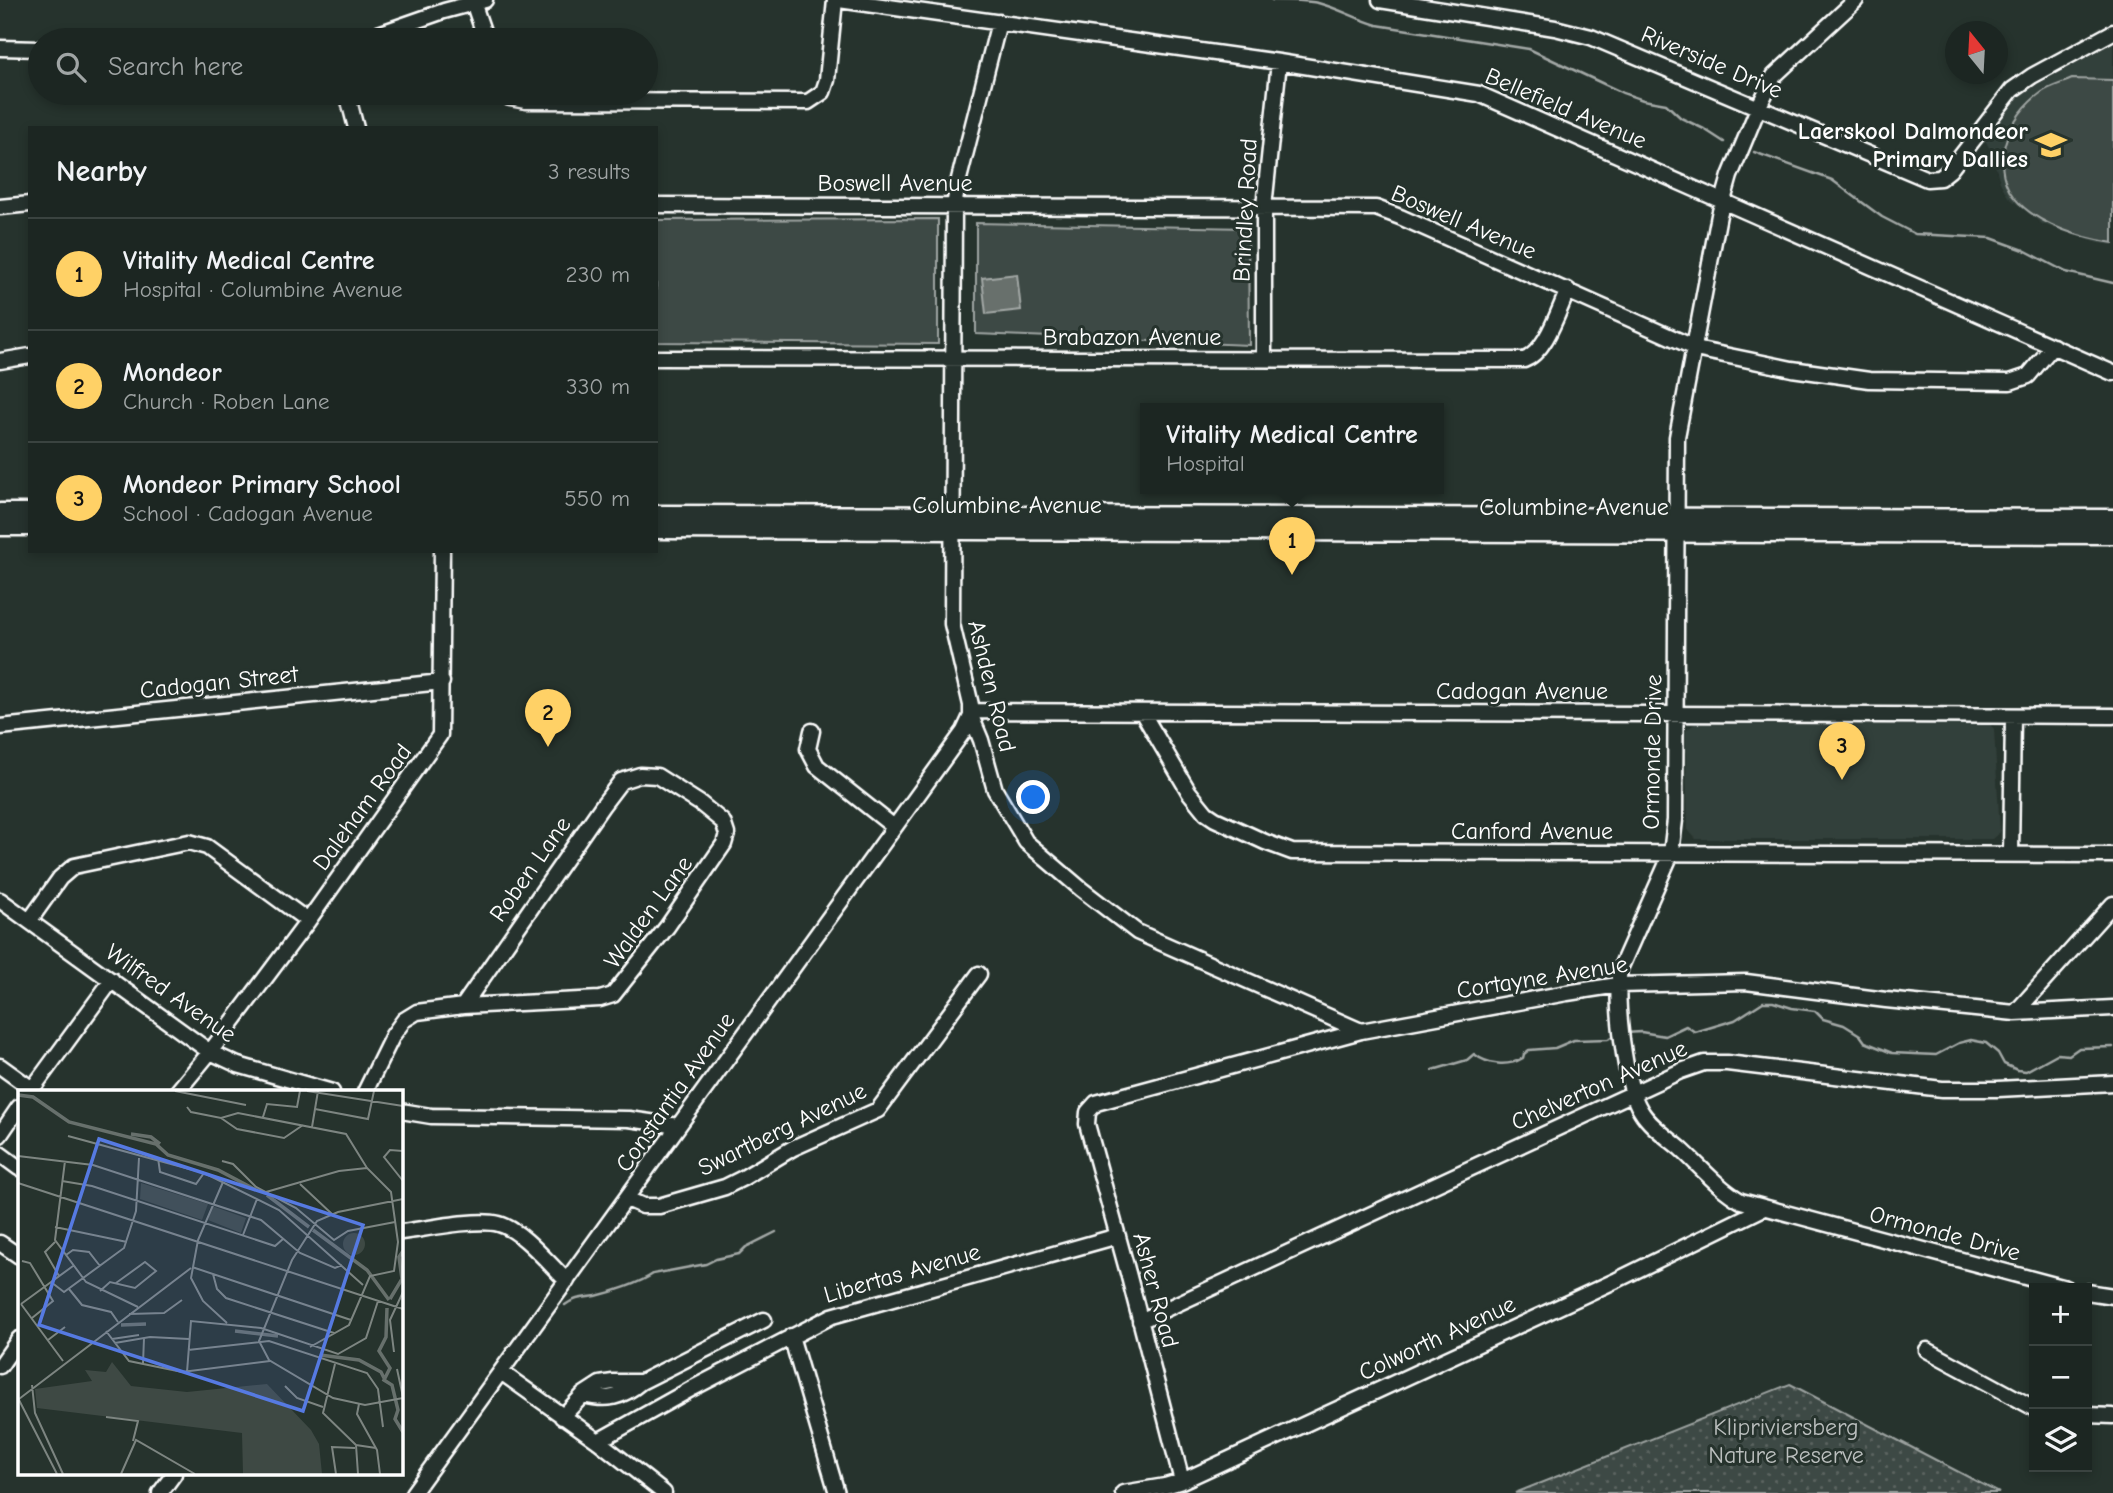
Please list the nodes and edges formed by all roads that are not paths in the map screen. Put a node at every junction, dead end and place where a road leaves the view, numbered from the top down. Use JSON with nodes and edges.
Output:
{"nodes":[{"id":1,"x":837,"y":0,"type":"edge"},
{"id":2,"x":1380,"y":0,"type":"edge"},
{"id":3,"x":1856,"y":0,"type":"edge"},
{"id":4,"x":479,"y":1,"type":"edge"},
{"id":5,"x":999,"y":22,"type":"junction"},
{"id":6,"x":397,"y":28,"type":"edge"},
{"id":7,"x":484,"y":28,"type":"edge"},
{"id":8,"x":2113,"y":32,"type":"edge"},
{"id":9,"x":0,"y":48,"type":"edge"},
{"id":10,"x":28,"y":49,"type":"edge"},
{"id":11,"x":1279,"y":62,"type":"junction"},
{"id":12,"x":658,"y":101,"type":"edge"},
{"id":13,"x":350,"y":105,"type":"edge"},
{"id":14,"x":1759,"y":106,"type":"junction"},
{"id":15,"x":355,"y":126,"type":"edge"},
{"id":16,"x":1722,"y":201,"type":"junction"},
{"id":17,"x":28,"y":204,"type":"edge"},
{"id":18,"x":658,"y":205,"type":"edge"},
{"id":19,"x":954,"y":206,"type":"junction"},
{"id":20,"x":0,"y":207,"type":"edge"},
{"id":21,"x":1264,"y":208,"type":"junction"},
{"id":22,"x":1568,"y":290,"type":"junction"},
{"id":23,"x":1693,"y":346,"type":"junction"},
{"id":24,"x":2053,"y":346,"type":"junction"},
{"id":25,"x":28,"y":356,"type":"edge"},
{"id":26,"x":658,"y":358,"type":"edge"},
{"id":27,"x":1264,"y":359,"type":"junction"},
{"id":28,"x":954,"y":360,"type":"junction"},
{"id":29,"x":0,"y":361,"type":"edge"},
{"id":30,"x":2113,"y":373,"type":"edge"},
{"id":31,"x":0,"y":513,"type":"edge"},
{"id":32,"x":28,"y":513,"type":"edge"},
{"id":33,"x":658,"y":515,"type":"edge"},
{"id":34,"x":2113,"y":519,"type":"edge"},
{"id":35,"x":779,"y":522,"type":"junction"},
{"id":36,"x":951,"y":523,"type":"junction"},
{"id":37,"x":1676,"y":525,"type":"junction"},
{"id":38,"x":0,"y":526,"type":"edge"},
{"id":39,"x":28,"y":526,"type":"edge"},
{"id":40,"x":2057,"y":526,"type":"junction"},
{"id":41,"x":658,"y":529,"type":"edge"},
{"id":42,"x":2113,"y":534,"type":"edge"},
{"id":43,"x":442,"y":553,"type":"edge"},
{"id":44,"x":442,"y":682,"type":"junction"},
{"id":45,"x":1142,"y":712,"type":"junction"},
{"id":46,"x":972,"y":714,"type":"junction"},
{"id":47,"x":1675,"y":714,"type":"junction"},
{"id":48,"x":2113,"y":716,"type":"edge"},
{"id":49,"x":2013,"y":717,"type":"junction"},
{"id":50,"x":0,"y":727,"type":"edge"},
{"id":51,"x":812,"y":731,"type":"dead end"},
{"id":52,"x":646,"y":775,"type":"joint"},
{"id":53,"x":894,"y":827,"type":"junction"},
{"id":54,"x":1671,"y":854,"type":"junction"},
{"id":55,"x":2011,"y":855,"type":"junction"},
{"id":56,"x":2113,"y":855,"type":"edge"},
{"id":57,"x":0,"y":900,"type":"edge"},
{"id":58,"x":2113,"y":904,"type":"edge"},
{"id":59,"x":30,"y":920,"type":"junction"},
{"id":60,"x":309,"y":921,"type":"junction"},
{"id":61,"x":979,"y":974,"type":"dead end"},
{"id":62,"x":112,"y":980,"type":"junction"},
{"id":63,"x":1618,"y":985,"type":"junction"},
{"id":64,"x":463,"y":1006,"type":"junction"},
{"id":65,"x":2113,"y":1008,"type":"edge"},
{"id":66,"x":2015,"y":1013,"type":"junction"},
{"id":67,"x":1361,"y":1031,"type":"junction"},
{"id":68,"x":211,"y":1052,"type":"junction"},
{"id":69,"x":0,"y":1066,"type":"edge"},
{"id":70,"x":2113,"y":1083,"type":"edge"},
{"id":71,"x":30,"y":1090,"type":"edge"},
{"id":72,"x":32,"y":1090,"type":"edge"},
{"id":73,"x":179,"y":1090,"type":"edge"},
{"id":74,"x":325,"y":1090,"type":"edge"},
{"id":75,"x":366,"y":1090,"type":"edge"},
{"id":76,"x":1633,"y":1094,"type":"junction"},
{"id":77,"x":18,"y":1108,"type":"edge"},
{"id":78,"x":402,"y":1111,"type":"edge"},
{"id":79,"x":1088,"y":1112,"type":"joint"},
{"id":80,"x":678,"y":1126,"type":"junction"},
{"id":81,"x":0,"y":1135,"type":"edge"},
{"id":82,"x":0,"y":1154,"type":"edge"},
{"id":83,"x":18,"y":1167,"type":"edge"},
{"id":84,"x":626,"y":1199,"type":"junction"},
{"id":85,"x":1764,"y":1208,"type":"junction"},
{"id":86,"x":402,"y":1232,"type":"edge"},
{"id":87,"x":1118,"y":1236,"type":"junction"},
{"id":88,"x":0,"y":1243,"type":"edge"},
{"id":89,"x":18,"y":1255,"type":"edge"},
{"id":90,"x":566,"y":1281,"type":"junction"},
{"id":91,"x":2047,"y":1283,"type":"edge"},
{"id":92,"x":2092,"y":1293,"type":"edge"},
{"id":93,"x":2113,"y":1296,"type":"edge"},
{"id":94,"x":764,"y":1320,"type":"dead end"},
{"id":95,"x":1140,"y":1321,"type":"junction"},
{"id":96,"x":791,"y":1336,"type":"junction"},
{"id":97,"x":18,"y":1340,"type":"edge"},
{"id":98,"x":1927,"y":1350,"type":"dead end"},
{"id":99,"x":0,"y":1366,"type":"edge"},
{"id":100,"x":501,"y":1372,"type":"junction"},
{"id":101,"x":2029,"y":1405,"type":"edge"},
{"id":102,"x":2092,"y":1415,"type":"edge"},
{"id":103,"x":2113,"y":1416,"type":"edge"},
{"id":104,"x":562,"y":1417,"type":"junction"},
{"id":105,"x":598,"y":1441,"type":"junction"},
{"id":106,"x":173,"y":1476,"type":"edge"},
{"id":107,"x":1182,"y":1481,"type":"junction"},
{"id":108,"x":160,"y":1493,"type":"edge"},
{"id":109,"x":413,"y":1493,"type":"edge"},
{"id":110,"x":664,"y":1493,"type":"edge"},
{"id":111,"x":837,"y":1493,"type":"edge"},
{"id":112,"x":1123,"y":1493,"type":"edge"}],
"edges":[{"from":1,"to":5,"type":"street","name":"Bellefield Avenue"},
{"from":1,"to":12,"type":"street"},
{"from":2,"to":14,"type":"street","name":"Riverside Drive"},
{"from":3,"to":14,"type":"street","name":"Ormonde Drive"},
{"from":4,"to":6,"type":"street"},
{"from":4,"to":7,"type":"street"},
{"from":5,"to":11,"type":"street","name":"Bellefield Avenue"},
{"from":5,"to":19,"type":"street","name":"Ashden Road"},
{"from":8,"to":14,"type":"street","name":"Riverside Drive"},
{"from":9,"to":10,"type":"street"},
{"from":11,"to":16,"type":"street","name":"Bellefield Avenue"},
{"from":11,"to":21,"type":"street","name":"Brindley Road"},
{"from":13,"to":15,"type":"street"},
{"from":14,"to":16,"type":"street","name":"Ormonde Drive"},
{"from":16,"to":23,"type":"street","name":"Ormonde Drive"},
{"from":16,"to":24,"type":"street","name":"Bellefield Avenue"},
{"from":17,"to":20,"type":"street"},
{"from":18,"to":19,"type":"street","name":"Boswell Avenue"},
{"from":19,"to":21,"type":"street","name":"Boswell Avenue"},
{"from":19,"to":28,"type":"street","name":"Ashden Road"},
{"from":21,"to":22,"type":"street","name":"Boswell Avenue"},
{"from":21,"to":27,"type":"street","name":"Brindley Road"},
{"from":22,"to":23,"type":"street","name":"Boswell Avenue"},
{"from":22,"to":27,"type":"street","name":"Brabazon Avenue"},
{"from":23,"to":24,"type":"street","name":"Boswell Avenue"},
{"from":23,"to":37,"type":"street","name":"Ormonde Drive"},
{"from":24,"to":30,"type":"street","name":"Bellefield Avenue"},
{"from":25,"to":29,"type":"street"},
{"from":26,"to":28,"type":"street","name":"Brabazon Avenue"},
{"from":27,"to":28,"type":"street","name":"Brabazon Avenue"},
{"from":28,"to":36,"type":"street","name":"Ashden Road"},
{"from":31,"to":32,"type":"main road"},
{"from":33,"to":35,"type":"main road","name":"Columbine Avenue"},
{"from":34,"to":40,"type":"main road","name":"Columbine Avenue"},
{"from":35,"to":36,"type":"main road","name":"Columbine Avenue"},
{"from":35,"to":41,"type":"main road","name":"Columbine Avenue"},
{"from":36,"to":37,"type":"main road","name":"Columbine Avenue"},
{"from":36,"to":46,"type":"street","name":"Ashden Road"},
{"from":37,"to":40,"type":"main road","name":"Columbine Avenue"},
{"from":37,"to":47,"type":"street","name":"Ormonde Drive"},
{"from":38,"to":39,"type":"main road"},
{"from":40,"to":42,"type":"main road","name":"Columbine Avenue"},
{"from":43,"to":44,"type":"street","name":"Daleham Road"},
{"from":44,"to":50,"type":"street","name":"Cadogan Street"},
{"from":44,"to":60,"type":"street","name":"Daleham Road"},
{"from":45,"to":46,"type":"street","name":"Cadogan Avenue"},
{"from":45,"to":47,"type":"street","name":"Cadogan Avenue"},
{"from":45,"to":54,"type":"street","name":"Canford Avenue"},
{"from":46,"to":53,"type":"street","name":"Constantia Avenue"},
{"from":46,"to":67,"type":"street","name":"Ashden Road"},
{"from":47,"to":49,"type":"street","name":"Cadogan Avenue"},
{"from":47,"to":54,"type":"street","name":"Ormonde Drive"},
{"from":48,"to":49,"type":"street","name":"Cadogan Avenue"},
{"from":49,"to":55,"type":"street"},
{"from":51,"to":53,"type":"street"},
{"from":52,"to":64,"type":"street","name":"Roben Lane"},
{"from":52,"to":64,"type":"street","name":"Walden Lane"},
{"from":53,"to":80,"type":"street","name":"Constantia Avenue"},
{"from":54,"to":55,"type":"street","name":"Canford Avenue"},
{"from":54,"to":63,"type":"street","name":"Ormonde Drive"},
{"from":55,"to":56,"type":"street","name":"Canford Avenue"},
{"from":57,"to":59,"type":"street","name":"Wilfred Avenue"},
{"from":58,"to":66,"type":"street"},
{"from":59,"to":60,"type":"street"},
{"from":59,"to":62,"type":"street","name":"Wilfred Avenue"},
{"from":60,"to":68,"type":"street","name":"Daleham Road"},
{"from":61,"to":84,"type":"street","name":"Swartberg Avenue"},
{"from":62,"to":68,"type":"street","name":"Wilfred Avenue"},
{"from":62,"to":72,"type":"street"},
{"from":63,"to":66,"type":"street","name":"Cortayne Avenue"},
{"from":63,"to":67,"type":"street","name":"Cortayne Avenue"},
{"from":63,"to":76,"type":"street","name":"Ormonde Drive"},
{"from":64,"to":75,"type":"street","name":"Walden Lane"},
{"from":65,"to":66,"type":"street","name":"Cortayne Avenue"},
{"from":67,"to":79,"type":"street","name":"Cortayne Avenue"},
{"from":68,"to":73,"type":"street","name":"Daleham Road"},
{"from":68,"to":74,"type":"street","name":"Wilfred Avenue"},
{"from":69,"to":71,"type":"street"},
{"from":70,"to":76,"type":"street","name":"Chelverton Avenue"},
{"from":76,"to":85,"type":"street","name":"Ormonde Drive"},
{"from":76,"to":95,"type":"street","name":"Chelverton Avenue"},
{"from":77,"to":81,"type":"street"},
{"from":78,"to":80,"type":"street"},
{"from":79,"to":87,"type":"street","name":"Asher Road"},
{"from":80,"to":84,"type":"street","name":"Constantia Avenue"},
{"from":82,"to":83,"type":"street"},
{"from":84,"to":90,"type":"street","name":"Constantia Avenue"},
{"from":85,"to":91,"type":"street","name":"Ormonde Drive"},
{"from":85,"to":107,"type":"street","name":"Colworth Avenue"},
{"from":86,"to":90,"type":"street"},
{"from":87,"to":95,"type":"street","name":"Asher Road"},
{"from":87,"to":96,"type":"street","name":"Libertas Avenue"},
{"from":88,"to":89,"type":"street"},
{"from":90,"to":100,"type":"street","name":"Constantia Avenue"},
{"from":92,"to":93,"type":"street"},
{"from":94,"to":104,"type":"street"},
{"from":95,"to":107,"type":"street","name":"Asher Road"},
{"from":96,"to":105,"type":"street","name":"Libertas Avenue"},
{"from":96,"to":111,"type":"street"},
{"from":97,"to":99,"type":"street"},
{"from":98,"to":101,"type":"street"},
{"from":100,"to":104,"type":"street"},
{"from":100,"to":109,"type":"street","name":"Constantia Avenue"},
{"from":102,"to":103,"type":"street"},
{"from":104,"to":105,"type":"street"},
{"from":105,"to":110,"type":"street"},
{"from":106,"to":108,"type":"street"},
{"from":107,"to":112,"type":"street","name":"Colworth Avenue"}]}
